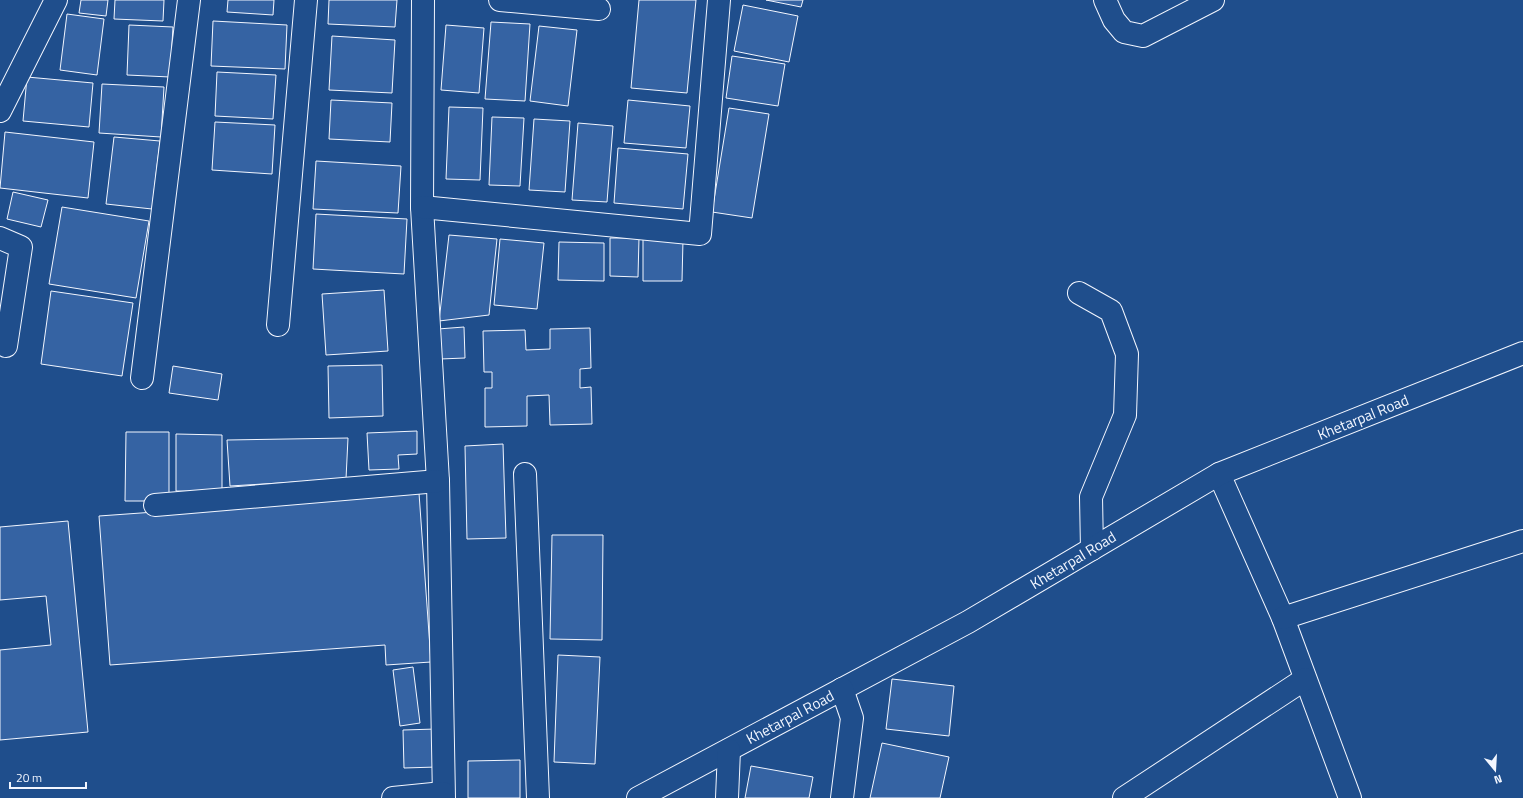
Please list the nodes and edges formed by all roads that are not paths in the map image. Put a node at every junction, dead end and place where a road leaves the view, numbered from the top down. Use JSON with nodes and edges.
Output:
{"nodes":[{"id":1,"x":56,"y":0,"type":"edge"},
{"id":2,"x":189,"y":0,"type":"edge"},
{"id":3,"x":306,"y":0,"type":"edge"},
{"id":4,"x":423,"y":0,"type":"edge"},
{"id":5,"x":500,"y":0,"type":"edge"},
{"id":6,"x":719,"y":0,"type":"edge"},
{"id":7,"x":1105,"y":0,"type":"edge"},
{"id":8,"x":1213,"y":0,"type":"edge"},
{"id":9,"x":599,"y":9,"type":"dead end"},
{"id":10,"x":0,"y":111,"type":"edge"},
{"id":11,"x":422,"y":207,"type":"junction"},
{"id":12,"x":0,"y":238,"type":"edge"},
{"id":13,"x":1079,"y":293,"type":"dead end"},
{"id":14,"x":278,"y":324,"type":"dead end"},
{"id":15,"x":6,"y":346,"type":"dead end"},
{"id":16,"x":1523,"y":353,"type":"edge"},
{"id":17,"x":142,"y":378,"type":"dead end"},
{"id":18,"x":525,"y":474,"type":"dead end"},
{"id":19,"x":1219,"y":474,"type":"junction"},
{"id":20,"x":438,"y":480,"type":"junction"},
{"id":21,"x":155,"y":505,"type":"dead end"},
{"id":22,"x":1523,"y":541,"type":"edge"},
{"id":23,"x":1092,"y":549,"type":"junction"},
{"id":24,"x":1283,"y":618,"type":"junction"},
{"id":25,"x":1305,"y":679,"type":"junction"},
{"id":26,"x":842,"y":689,"type":"junction"},
{"id":27,"x":729,"y":750,"type":"junction"},
{"id":28,"x":444,"y":796,"type":"edge"},
{"id":29,"x":392,"y":798,"type":"edge"},
{"id":30,"x":538,"y":798,"type":"edge"},
{"id":31,"x":638,"y":798,"type":"edge"},
{"id":32,"x":727,"y":798,"type":"edge"},
{"id":33,"x":842,"y":798,"type":"edge"},
{"id":34,"x":1124,"y":798,"type":"edge"},
{"id":35,"x":1350,"y":798,"type":"edge"}],
"edges":[{"from":1,"to":10,"type":"street"},
{"from":2,"to":17,"type":"street"},
{"from":3,"to":14,"type":"street"},
{"from":4,"to":11,"type":"street"},
{"from":5,"to":9,"type":"street"},
{"from":6,"to":11,"type":"street"},
{"from":7,"to":8,"type":"street"},
{"from":11,"to":20,"type":"street"},
{"from":12,"to":15,"type":"street"},
{"from":13,"to":23,"type":"street"},
{"from":16,"to":19,"type":"street","name":"Khetarpal Road"},
{"from":18,"to":30,"type":"street"},
{"from":19,"to":23,"type":"street","name":"Khetarpal Road"},
{"from":19,"to":24,"type":"street"},
{"from":20,"to":21,"type":"street"},
{"from":20,"to":28,"type":"street"},
{"from":22,"to":24,"type":"street"},
{"from":23,"to":26,"type":"street","name":"Khetarpal Road"},
{"from":24,"to":25,"type":"street"},
{"from":25,"to":34,"type":"street"},
{"from":25,"to":35,"type":"street"},
{"from":26,"to":27,"type":"street","name":"Khetarpal Road"},
{"from":26,"to":33,"type":"street"},
{"from":27,"to":31,"type":"street","name":"Khetarpal Road"},
{"from":27,"to":32,"type":"street"},
{"from":28,"to":29,"type":"street"}]}
